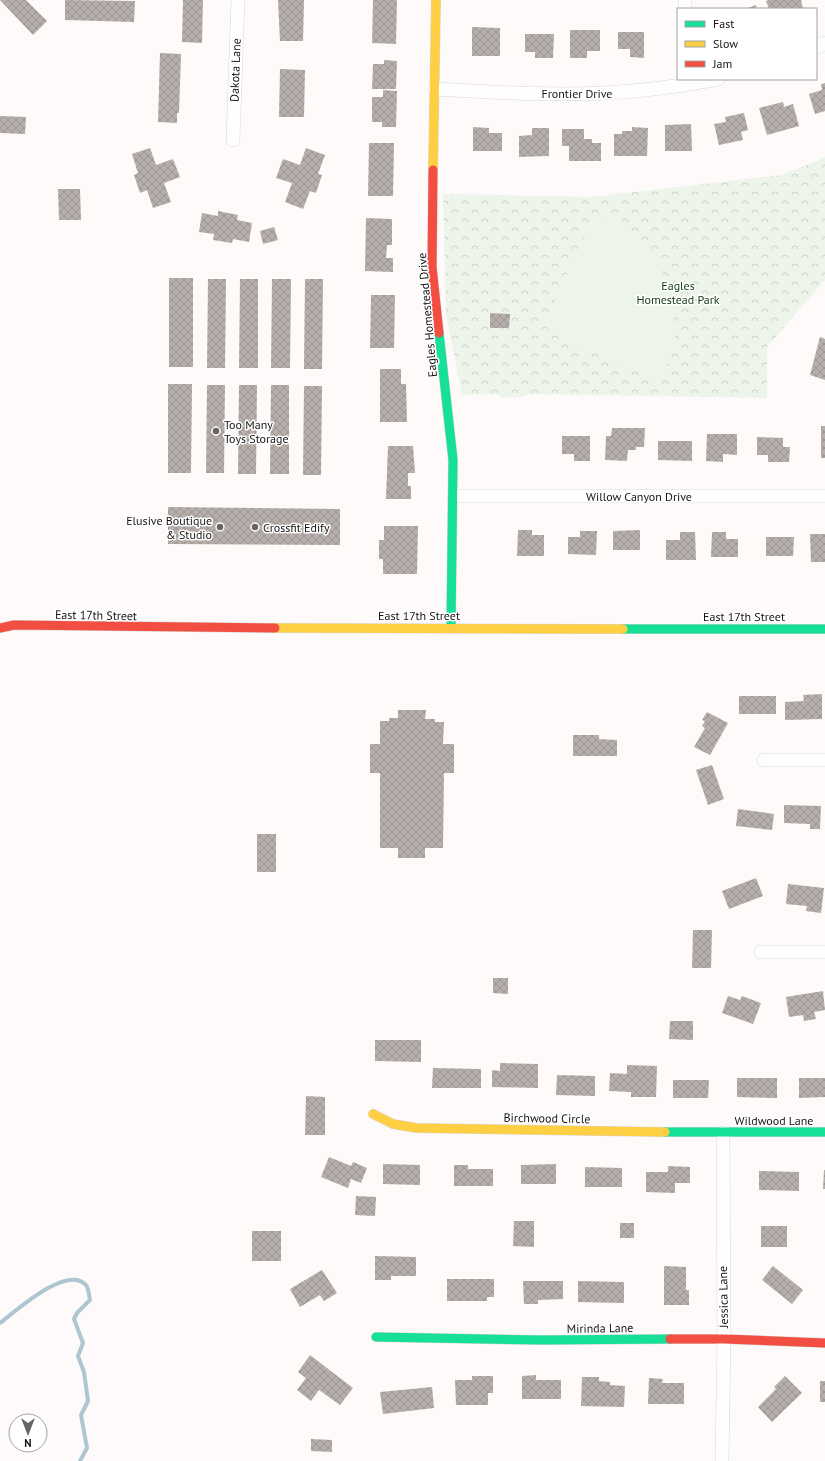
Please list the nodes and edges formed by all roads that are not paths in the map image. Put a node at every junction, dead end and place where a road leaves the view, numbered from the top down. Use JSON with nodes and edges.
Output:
{"nodes":[{"id":1,"x":238,"y":0,"type":"edge"},
{"id":2,"x":436,"y":0,"type":"edge"},
{"id":3,"x":706,"y":80,"type":"edge"},
{"id":4,"x":694,"y":81,"type":"edge"},
{"id":5,"x":435,"y":89,"type":"junction"},
{"id":6,"x":233,"y":140,"type":"dead end"},
{"id":7,"x":454,"y":496,"type":"junction"},
{"id":8,"x":825,"y":496,"type":"edge"},
{"id":9,"x":0,"y":621,"type":"edge"},
{"id":10,"x":14,"y":625,"type":"junction"},
{"id":11,"x":0,"y":628,"type":"edge"},
{"id":12,"x":451,"y":628,"type":"junction"},
{"id":13,"x":825,"y":629,"type":"edge"},
{"id":14,"x":764,"y":760,"type":"dead end"},
{"id":15,"x":825,"y":760,"type":"edge"},
{"id":16,"x":761,"y":952,"type":"dead end"},
{"id":17,"x":825,"y":952,"type":"edge"},
{"id":18,"x":373,"y":1114,"type":"dead end"},
{"id":19,"x":723,"y":1132,"type":"junction"},
{"id":20,"x":825,"y":1132,"type":"edge"},
{"id":21,"x":376,"y":1337,"type":"dead end"},
{"id":22,"x":724,"y":1339,"type":"junction"},
{"id":23,"x":825,"y":1343,"type":"edge"},
{"id":24,"x":722,"y":1461,"type":"edge"}],
"edges":[{"from":1,"to":6,"type":"street","name":"Dakota Lane"},
{"from":2,"to":5,"type":"street","name":"Eagles Homestead Drive"},
{"from":3,"to":4,"type":"street","name":"Frontier Drive"},
{"from":4,"to":5,"type":"street","name":"Frontier Drive"},
{"from":5,"to":7,"type":"street","name":"Eagles Homestead Drive"},
{"from":7,"to":8,"type":"street","name":"Willow Canyon Drive"},
{"from":7,"to":12,"type":"street","name":"Eagles Homestead Drive"},
{"from":9,"to":10,"type":"street","name":"East 17th Street"},
{"from":10,"to":11,"type":"street","name":"East 17th Street"},
{"from":10,"to":12,"type":"street","name":"East 17th Street"},
{"from":12,"to":13,"type":"street","name":"East 17th Street"},
{"from":14,"to":15,"type":"street"},
{"from":16,"to":17,"type":"street"},
{"from":18,"to":19,"type":"street","name":"Birchwood Circle"},
{"from":19,"to":20,"type":"street","name":"Wildwood Lane"},
{"from":19,"to":22,"type":"street","name":"Jessica Lane"},
{"from":21,"to":22,"type":"street","name":"Mirinda Lane"},
{"from":22,"to":23,"type":"street","name":"Mirinda Lane"},
{"from":22,"to":24,"type":"street","name":"Jessica Lane"}]}
